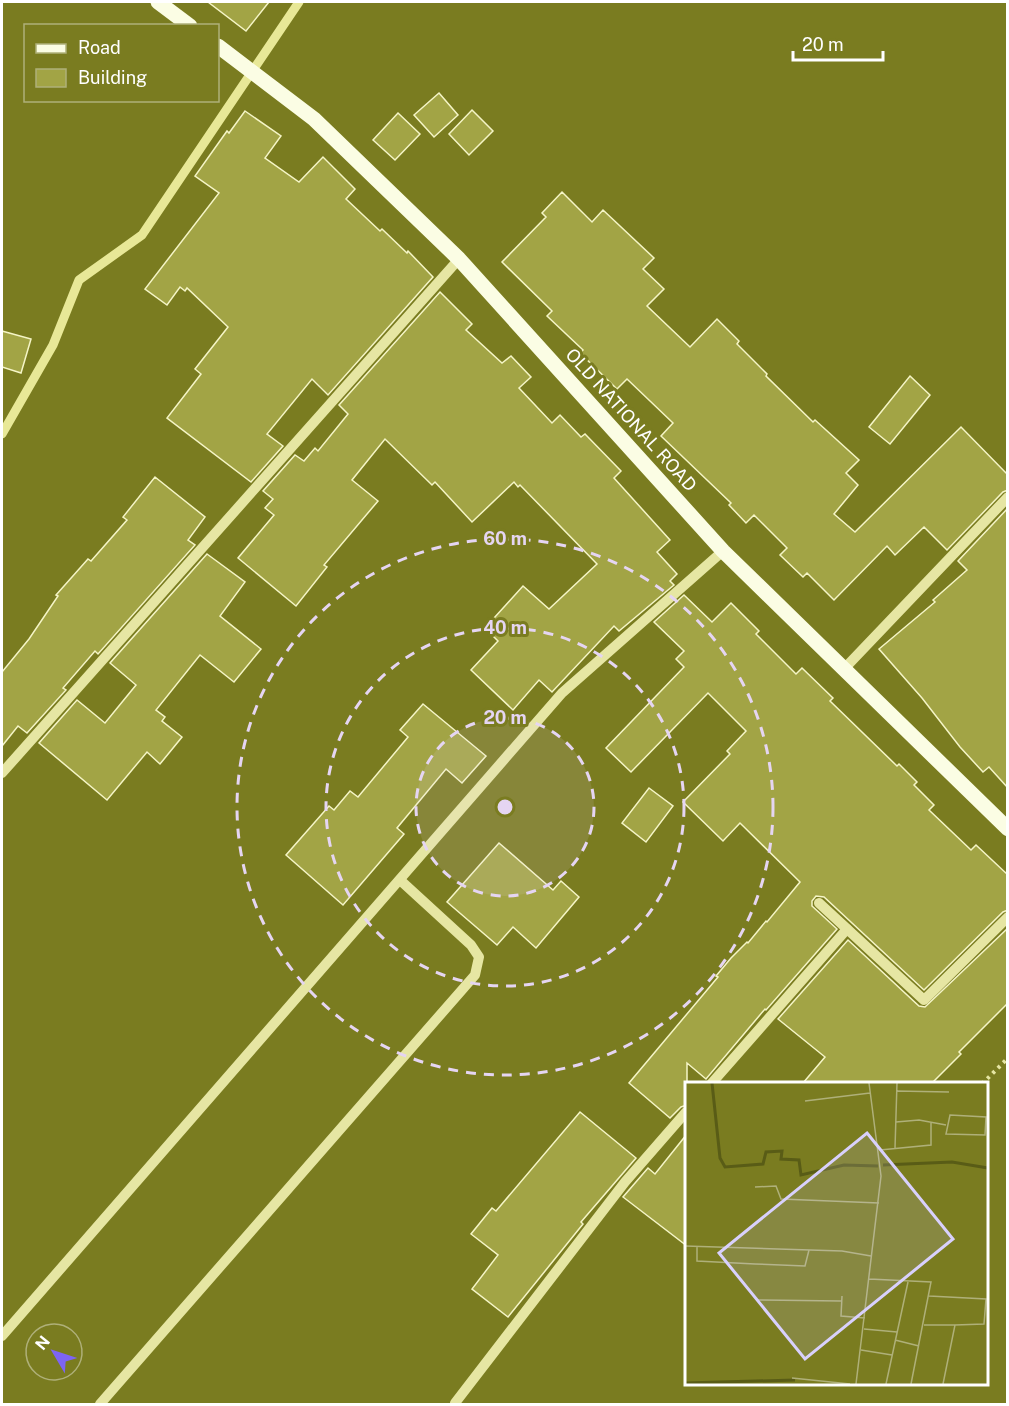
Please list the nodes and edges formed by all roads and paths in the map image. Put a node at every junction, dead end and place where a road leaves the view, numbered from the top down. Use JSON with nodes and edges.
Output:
{"nodes":[{"id":1,"x":158,"y":2,"type":"edge"},
{"id":2,"x":187,"y":24,"type":"edge"},
{"id":3,"x":219,"y":47,"type":"edge"},
{"id":4,"x":459,"y":259,"type":"junction"},
{"id":5,"x":1008,"y":497,"type":"edge"},
{"id":6,"x":723,"y":551,"type":"junction"},
{"id":7,"x":843,"y":670,"type":"junction"},
{"id":8,"x":2,"y":773,"type":"edge"},
{"id":9,"x":1008,"y":829,"type":"edge"},
{"id":10,"x":400,"y":880,"type":"junction"},
{"id":11,"x":819,"y":903,"type":"dead end"},
{"id":12,"x":1008,"y":917,"type":"edge"},
{"id":13,"x":847,"y":929,"type":"junction"},
{"id":14,"x":1008,"y":1058,"type":"edge"},
{"id":15,"x":712,"y":1082,"type":"edge"},
{"id":16,"x":983,"y":1082,"type":"edge"},
{"id":17,"x":685,"y":1114,"type":"edge"},
{"id":18,"x":2,"y":1336,"type":"edge"},
{"id":19,"x":455,"y":1403,"type":"edge"},
{"id":20,"x":100,"y":1404,"type":"edge"}],
"edges":[{"from":1,"to":2,"type":"main road"},
{"from":3,"to":4,"type":"main road","name":"OLD NATIONAL ROAD"},
{"from":4,"to":6,"type":"main road","name":"OLD NATIONAL ROAD"},
{"from":4,"to":8,"type":"street"},
{"from":5,"to":7,"type":"street"},
{"from":6,"to":7,"type":"main road","name":"OLD NATIONAL ROAD"},
{"from":6,"to":10,"type":"street"},
{"from":7,"to":9,"type":"main road","name":"OLD NATIONAL ROAD"},
{"from":10,"to":18,"type":"street"},
{"from":10,"to":20,"type":"street"},
{"from":11,"to":13,"type":"street"},
{"from":12,"to":13,"type":"street"},
{"from":13,"to":15,"type":"street"},
{"from":14,"to":16,"type":"path"},
{"from":17,"to":19,"type":"street"}]}
